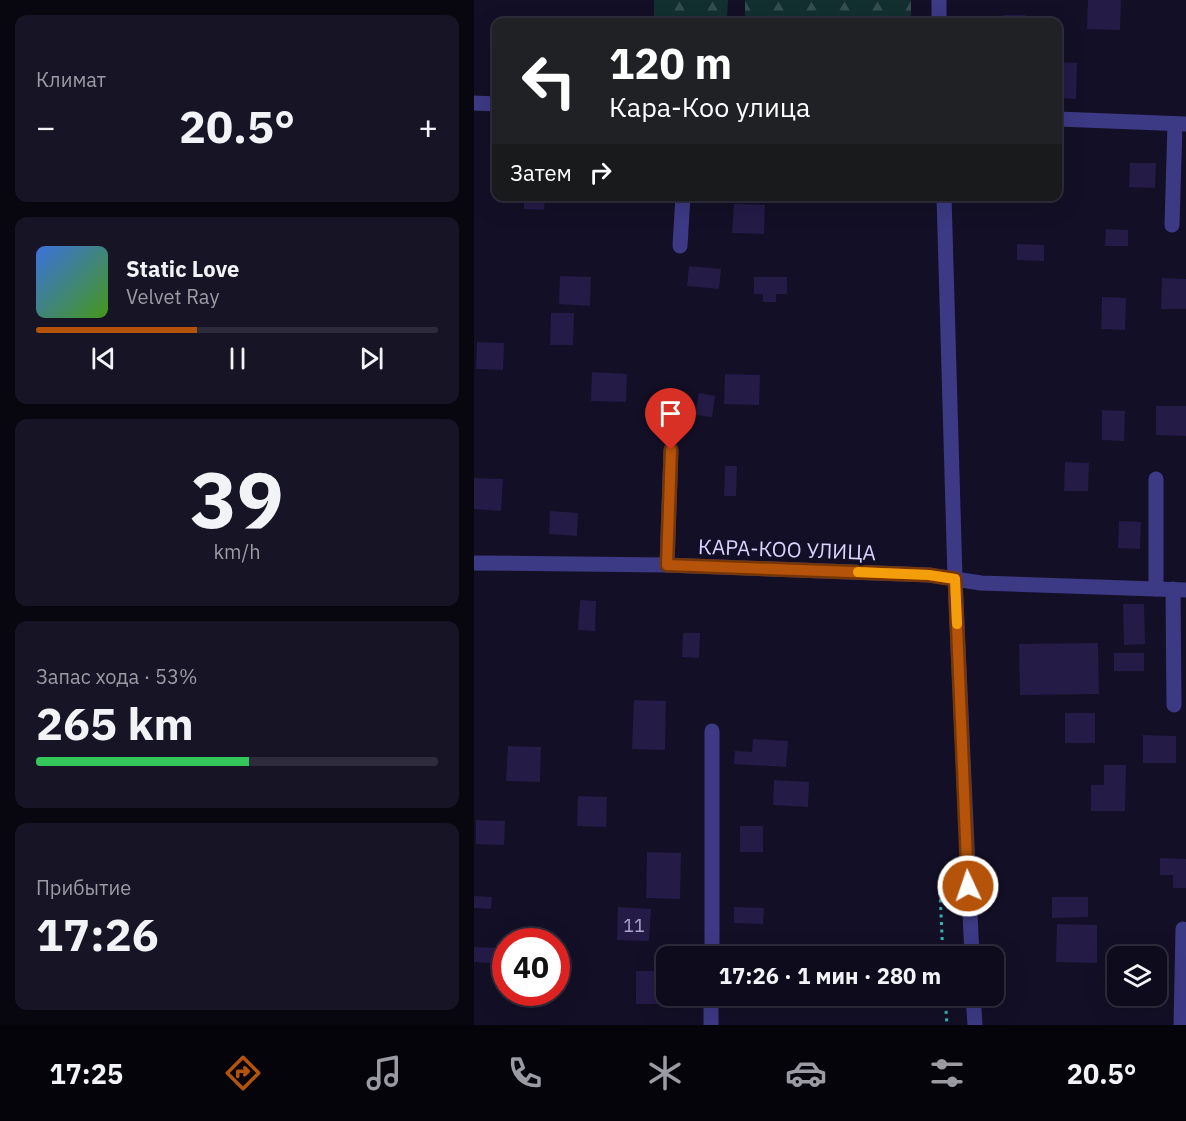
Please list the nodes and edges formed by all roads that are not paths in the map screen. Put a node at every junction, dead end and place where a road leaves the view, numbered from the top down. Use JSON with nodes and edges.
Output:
{"nodes":[{"id":1,"x":939,"y":0,"type":"edge"},
{"id":2,"x":939,"y":18,"type":"edge"},
{"id":3,"x":474,"y":103,"type":"edge"},
{"id":4,"x":492,"y":104,"type":"edge"},
{"id":5,"x":1062,"y":119,"type":"edge"},
{"id":6,"x":1181,"y":124,"type":"edge"},
{"id":7,"x":683,"y":201,"type":"edge"},
{"id":8,"x":944,"y":201,"type":"edge"},
{"id":9,"x":1172,"y":225,"type":"dead end"},
{"id":10,"x":680,"y":246,"type":"dead end"},
{"id":11,"x":671,"y":450,"type":"dead end"},
{"id":12,"x":1156,"y":479,"type":"dead end"},
{"id":13,"x":474,"y":563,"type":"edge"},
{"id":14,"x":667,"y":565,"type":"junction"},
{"id":15,"x":955,"y":579,"type":"junction"},
{"id":16,"x":1156,"y":588,"type":"junction"},
{"id":17,"x":1179,"y":590,"type":"edge"},
{"id":18,"x":1174,"y":705,"type":"dead end"},
{"id":19,"x":712,"y":731,"type":"dead end"},
{"id":20,"x":1183,"y":929,"type":"dead end"},
{"id":21,"x":711,"y":946,"type":"edge"},
{"id":22,"x":972,"y":946,"type":"edge"},
{"id":23,"x":711,"y":1006,"type":"edge"},
{"id":24,"x":974,"y":1006,"type":"edge"},
{"id":25,"x":711,"y":1025,"type":"edge"},
{"id":26,"x":975,"y":1025,"type":"edge"},
{"id":27,"x":1180,"y":1025,"type":"edge"}],
"edges":[{"from":1,"to":2,"type":"street"},
{"from":3,"to":4,"type":"street"},
{"from":5,"to":6,"type":"street"},
{"from":6,"to":9,"type":"street"},
{"from":7,"to":10,"type":"street"},
{"from":8,"to":15,"type":"street"},
{"from":11,"to":14,"type":"street"},
{"from":12,"to":16,"type":"street"},
{"from":13,"to":14,"type":"street","name":"КАРА-КОО УЛИЦА"},
{"from":14,"to":15,"type":"street","name":"КАРА-КОО УЛИЦА"},
{"from":15,"to":16,"type":"street","name":"КАРА-КОО УЛИЦА"},
{"from":15,"to":22,"type":"street"},
{"from":16,"to":17,"type":"street","name":"КАРА-КОО УЛИЦА"},
{"from":17,"to":18,"type":"street"},
{"from":19,"to":21,"type":"street"},
{"from":20,"to":27,"type":"street"},
{"from":23,"to":25,"type":"street"},
{"from":24,"to":26,"type":"street"}]}
